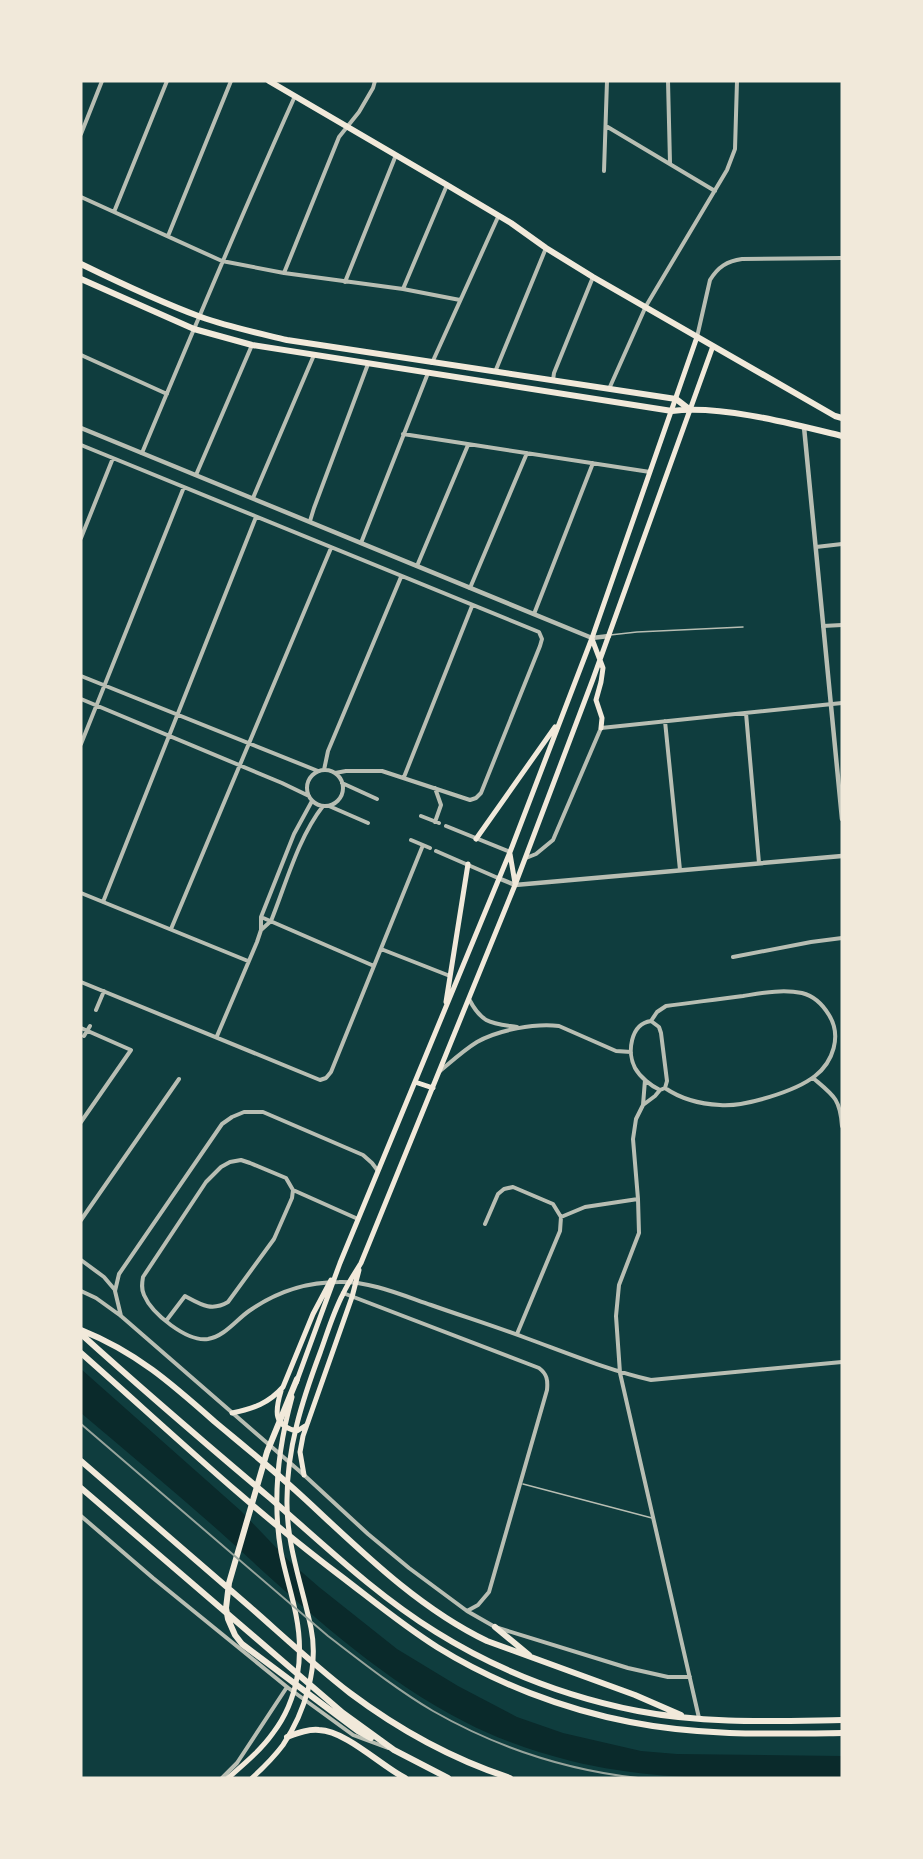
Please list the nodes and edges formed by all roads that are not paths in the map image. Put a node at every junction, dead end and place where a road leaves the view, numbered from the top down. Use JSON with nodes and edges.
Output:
{"nodes":[{"id":1,"x":102,"y":81,"type":"edge"},
{"id":2,"x":167,"y":81,"type":"edge"},
{"id":3,"x":231,"y":81,"type":"edge"},
{"id":4,"x":269,"y":81,"type":"edge"},
{"id":5,"x":375,"y":81,"type":"edge"},
{"id":6,"x":608,"y":81,"type":"edge"},
{"id":7,"x":668,"y":81,"type":"edge"},
{"id":8,"x":737,"y":81,"type":"edge"},
{"id":9,"x":296,"y":96,"type":"junction"},
{"id":10,"x":347,"y":125,"type":"junction"},
{"id":11,"x":606,"y":126,"type":"junction"},
{"id":12,"x":81,"y":134,"type":"edge"},
{"id":13,"x":396,"y":156,"type":"junction"},
{"id":14,"x":670,"y":164,"type":"junction"},
{"id":15,"x":604,"y":171,"type":"dead end"},
{"id":16,"x":447,"y":185,"type":"junction"},
{"id":17,"x":715,"y":191,"type":"junction"},
{"id":18,"x":81,"y":197,"type":"edge"},
{"id":19,"x":114,"y":212,"type":"junction"},
{"id":20,"x":498,"y":217,"type":"junction"},
{"id":21,"x":168,"y":236,"type":"junction"},
{"id":22,"x":546,"y":248,"type":"junction"},
{"id":23,"x":842,"y":258,"type":"edge"},
{"id":24,"x":222,"y":261,"type":"junction"},
{"id":25,"x":81,"y":264,"type":"edge"},
{"id":26,"x":284,"y":273,"type":"junction"},
{"id":27,"x":593,"y":277,"type":"junction"},
{"id":28,"x":81,"y":279,"type":"edge"},
{"id":29,"x":345,"y":282,"type":"junction"},
{"id":30,"x":403,"y":289,"type":"junction"},
{"id":31,"x":460,"y":300,"type":"junction"},
{"id":32,"x":646,"y":306,"type":"junction"},
{"id":33,"x":201,"y":317,"type":"junction"},
{"id":34,"x":194,"y":329,"type":"junction"},
{"id":35,"x":697,"y":337,"type":"junction"},
{"id":36,"x":252,"y":345,"type":"junction"},
{"id":37,"x":713,"y":346,"type":"junction"},
{"id":38,"x":81,"y":355,"type":"edge"},
{"id":39,"x":314,"y":355,"type":"junction"},
{"id":40,"x":369,"y":363,"type":"junction"},
{"id":41,"x":432,"y":363,"type":"junction"},
{"id":42,"x":495,"y":372,"type":"junction"},
{"id":43,"x":428,"y":373,"type":"junction"},
{"id":44,"x":553,"y":381,"type":"junction"},
{"id":45,"x":608,"y":390,"type":"junction"},
{"id":46,"x":167,"y":394,"type":"junction"},
{"id":47,"x":676,"y":399,"type":"junction"},
{"id":48,"x":690,"y":409,"type":"junction"},
{"id":49,"x":672,"y":411,"type":"junction"},
{"id":50,"x":842,"y":418,"type":"edge"},
{"id":51,"x":804,"y":427,"type":"junction"},
{"id":52,"x":81,"y":428,"type":"edge"},
{"id":53,"x":403,"y":434,"type":"junction"},
{"id":54,"x":842,"y":436,"type":"edge"},
{"id":55,"x":81,"y":445,"type":"edge"},
{"id":56,"x":468,"y":445,"type":"junction"},
{"id":57,"x":142,"y":453,"type":"junction"},
{"id":58,"x":527,"y":453,"type":"junction"},
{"id":59,"x":113,"y":458,"type":"junction"},
{"id":60,"x":593,"y":463,"type":"junction"},
{"id":61,"x":651,"y":472,"type":"junction"},
{"id":62,"x":196,"y":475,"type":"junction"},
{"id":63,"x":184,"y":487,"type":"junction"},
{"id":64,"x":253,"y":498,"type":"junction"},
{"id":65,"x":256,"y":517,"type":"junction"},
{"id":66,"x":310,"y":522,"type":"junction"},
{"id":67,"x":81,"y":538,"type":"edge"},
{"id":68,"x":361,"y":543,"type":"junction"},
{"id":69,"x":842,"y":544,"type":"edge"},
{"id":70,"x":816,"y":547,"type":"junction"},
{"id":71,"x":331,"y":548,"type":"junction"},
{"id":72,"x":417,"y":566,"type":"junction"},
{"id":73,"x":401,"y":577,"type":"junction"},
{"id":74,"x":470,"y":588,"type":"junction"},
{"id":75,"x":472,"y":606,"type":"junction"},
{"id":76,"x":534,"y":614,"type":"junction"},
{"id":77,"x":842,"y":625,"type":"edge"},
{"id":78,"x":742,"y":627,"type":"dead end"},
{"id":79,"x":823,"y":627,"type":"junction"},
{"id":80,"x":609,"y":636,"type":"junction"},
{"id":81,"x":592,"y":638,"type":"junction"},
{"id":82,"x":600,"y":659,"type":"junction"},
{"id":83,"x":81,"y":676,"type":"edge"},
{"id":84,"x":105,"y":686,"type":"junction"},
{"id":85,"x":81,"y":699,"type":"edge"},
{"id":86,"x":842,"y":704,"type":"edge"},
{"id":87,"x":831,"y":705,"type":"junction"},
{"id":88,"x":98,"y":706,"type":"junction"},
{"id":89,"x":746,"y":713,"type":"junction"},
{"id":90,"x":176,"y":714,"type":"junction"},
{"id":91,"x":561,"y":718,"type":"junction"},
{"id":92,"x":664,"y":721,"type":"junction"},
{"id":93,"x":601,"y":728,"type":"junction"},
{"id":94,"x":167,"y":736,"type":"junction"},
{"id":95,"x":81,"y":744,"type":"edge"},
{"id":96,"x":248,"y":744,"type":"junction"},
{"id":97,"x":239,"y":765,"type":"junction"},
{"id":98,"x":324,"y":770,"type":"junction"},
{"id":99,"x":318,"y":771,"type":"junction"},
{"id":100,"x":335,"y":773,"type":"junction"},
{"id":101,"x":404,"y":777,"type":"junction"},
{"id":102,"x":342,"y":783,"type":"junction"},
{"id":103,"x":840,"y":783,"type":"edge"},
{"id":104,"x":435,"y":788,"type":"junction"},
{"id":105,"x":309,"y":796,"type":"junction"},
{"id":106,"x":377,"y":799,"type":"dead end"},
{"id":107,"x":312,"y":801,"type":"junction"},
{"id":108,"x":323,"y":806,"type":"junction"},
{"id":109,"x":328,"y":806,"type":"junction"},
{"id":110,"x":421,"y":816,"type":"dead end"},
{"id":111,"x":842,"y":819,"type":"edge"},
{"id":112,"x":368,"y":823,"type":"dead end"},
{"id":113,"x":446,"y":826,"type":"dead end"},
{"id":114,"x":477,"y":838,"type":"junction"},
{"id":115,"x":411,"y":840,"type":"dead end"},
{"id":116,"x":423,"y":845,"type":"junction"},
{"id":117,"x":430,"y":848,"type":"dead end"},
{"id":118,"x":436,"y":851,"type":"dead end"},
{"id":119,"x":510,"y":852,"type":"junction"},
{"id":120,"x":842,"y":856,"type":"edge"},
{"id":121,"x":525,"y":858,"type":"junction"},
{"id":122,"x":759,"y":863,"type":"junction"},
{"id":123,"x":468,"y":864,"type":"junction"},
{"id":124,"x":680,"y":870,"type":"junction"},
{"id":125,"x":498,"y":878,"type":"junction"},
{"id":126,"x":515,"y":885,"type":"junction"},
{"id":127,"x":81,"y":893,"type":"edge"},
{"id":128,"x":103,"y":902,"type":"junction"},
{"id":129,"x":261,"y":917,"type":"junction"},
{"id":130,"x":271,"y":921,"type":"junction"},
{"id":131,"x":171,"y":929,"type":"junction"},
{"id":132,"x":261,"y":930,"type":"junction"},
{"id":133,"x":842,"y":938,"type":"edge"},
{"id":134,"x":381,"y":949,"type":"junction"},
{"id":135,"x":733,"y":957,"type":"dead end"},
{"id":136,"x":248,"y":962,"type":"junction"},
{"id":137,"x":374,"y":966,"type":"junction"},
{"id":138,"x":450,"y":976,"type":"junction"},
{"id":139,"x":81,"y":982,"type":"edge"},
{"id":140,"x":104,"y":991,"type":"junction"},
{"id":141,"x":469,"y":999,"type":"junction"},
{"id":142,"x":96,"y":1010,"type":"dead end"},
{"id":143,"x":444,"y":1011,"type":"junction"},
{"id":144,"x":651,"y":1021,"type":"junction"},
{"id":145,"x":90,"y":1026,"type":"dead end"},
{"id":146,"x":81,"y":1028,"type":"edge"},
{"id":147,"x":520,"y":1028,"type":"junction"},
{"id":148,"x":87,"y":1031,"type":"junction"},
{"id":149,"x":84,"y":1036,"type":"dead end"},
{"id":150,"x":217,"y":1036,"type":"junction"},
{"id":151,"x":631,"y":1052,"type":"junction"},
{"id":152,"x":439,"y":1073,"type":"junction"},
{"id":153,"x":813,"y":1078,"type":"junction"},
{"id":154,"x":179,"y":1079,"type":"dead end"},
{"id":155,"x":645,"y":1080,"type":"junction"},
{"id":156,"x":416,"y":1082,"type":"junction"},
{"id":157,"x":432,"y":1088,"type":"junction"},
{"id":158,"x":663,"y":1089,"type":"junction"},
{"id":159,"x":642,"y":1105,"type":"junction"},
{"id":160,"x":81,"y":1122,"type":"edge"},
{"id":161,"x":842,"y":1126,"type":"edge"},
{"id":162,"x":378,"y":1172,"type":"junction"},
{"id":163,"x":293,"y":1190,"type":"junction"},
{"id":164,"x":638,"y":1199,"type":"junction"},
{"id":165,"x":561,"y":1216,"type":"junction"},
{"id":166,"x":358,"y":1219,"type":"junction"},
{"id":167,"x":81,"y":1220,"type":"edge"},
{"id":168,"x":485,"y":1224,"type":"dead end"},
{"id":169,"x":81,"y":1260,"type":"edge"},
{"id":170,"x":340,"y":1263,"type":"junction"},
{"id":171,"x":361,"y":1263,"type":"junction"},
{"id":172,"x":81,"y":1291,"type":"edge"},
{"id":173,"x":115,"y":1291,"type":"junction"},
{"id":174,"x":343,"y":1293,"type":"junction"},
{"id":175,"x":352,"y":1297,"type":"junction"},
{"id":176,"x":121,"y":1316,"type":"junction"},
{"id":177,"x":166,"y":1321,"type":"junction"},
{"id":178,"x":81,"y":1330,"type":"edge"},
{"id":179,"x":81,"y":1334,"type":"edge"},
{"id":180,"x":517,"y":1334,"type":"junction"},
{"id":181,"x":81,"y":1353,"type":"edge"},
{"id":182,"x":842,"y":1362,"type":"edge"},
{"id":183,"x":620,"y":1373,"type":"junction"},
{"id":184,"x":297,"y":1379,"type":"junction"},
{"id":185,"x":283,"y":1387,"type":"junction"},
{"id":186,"x":232,"y":1413,"type":"junction"},
{"id":187,"x":308,"y":1424,"type":"junction"},
{"id":188,"x":81,"y":1461,"type":"edge"},
{"id":189,"x":304,"y":1475,"type":"junction"},
{"id":190,"x":520,"y":1484,"type":"junction"},
{"id":191,"x":81,"y":1488,"type":"edge"},
{"id":192,"x":81,"y":1516,"type":"edge"},
{"id":193,"x":653,"y":1518,"type":"junction"},
{"id":194,"x":468,"y":1611,"type":"junction"},
{"id":195,"x":495,"y":1627,"type":"junction"},
{"id":196,"x":534,"y":1659,"type":"junction"},
{"id":197,"x":690,"y":1677,"type":"junction"},
{"id":198,"x":286,"y":1687,"type":"junction"},
{"id":199,"x":687,"y":1718,"type":"junction"},
{"id":200,"x":700,"y":1719,"type":"junction"},
{"id":201,"x":842,"y":1720,"type":"edge"},
{"id":202,"x":842,"y":1733,"type":"edge"},
{"id":203,"x":287,"y":1737,"type":"junction"},
{"id":204,"x":394,"y":1750,"type":"junction"},
{"id":205,"x":222,"y":1778,"type":"edge"},
{"id":206,"x":228,"y":1778,"type":"edge"},
{"id":207,"x":252,"y":1778,"type":"edge"},
{"id":208,"x":405,"y":1778,"type":"edge"},
{"id":209,"x":448,"y":1778,"type":"edge"},
{"id":210,"x":510,"y":1778,"type":"edge"}],
"edges":[{"from":1,"to":12,"type":"street"},
{"from":2,"to":19,"type":"street"},
{"from":3,"to":21,"type":"street"},
{"from":4,"to":9,"type":"main road"},
{"from":5,"to":10,"type":"street"},
{"from":6,"to":11,"type":"street"},
{"from":7,"to":14,"type":"street"},
{"from":8,"to":17,"type":"street"},
{"from":9,"to":10,"type":"main road"},
{"from":9,"to":24,"type":"street"},
{"from":10,"to":13,"type":"main road"},
{"from":10,"to":26,"type":"street"},
{"from":11,"to":14,"type":"street"},
{"from":11,"to":15,"type":"street"},
{"from":13,"to":16,"type":"main road"},
{"from":13,"to":29,"type":"street"},
{"from":14,"to":17,"type":"street"},
{"from":16,"to":20,"type":"main road"},
{"from":16,"to":30,"type":"street"},
{"from":17,"to":32,"type":"street"},
{"from":18,"to":19,"type":"street"},
{"from":19,"to":21,"type":"street"},
{"from":20,"to":22,"type":"main road"},
{"from":20,"to":31,"type":"street"},
{"from":21,"to":24,"type":"street"},
{"from":22,"to":27,"type":"main road"},
{"from":22,"to":42,"type":"street"},
{"from":23,"to":35,"type":"street"},
{"from":24,"to":26,"type":"street"},
{"from":24,"to":33,"type":"street"},
{"from":25,"to":33,"type":"main road"},
{"from":26,"to":29,"type":"street"},
{"from":27,"to":32,"type":"main road"},
{"from":27,"to":44,"type":"street"},
{"from":28,"to":34,"type":"main road"},
{"from":29,"to":30,"type":"street"},
{"from":30,"to":31,"type":"street"},
{"from":31,"to":41,"type":"street"},
{"from":32,"to":35,"type":"main road"},
{"from":32,"to":45,"type":"street"},
{"from":33,"to":34,"type":"street"},
{"from":33,"to":41,"type":"main road"},
{"from":34,"to":36,"type":"main road"},
{"from":34,"to":46,"type":"street"},
{"from":35,"to":37,"type":"main road"},
{"from":35,"to":47,"type":"main road"},
{"from":36,"to":39,"type":"main road"},
{"from":36,"to":62,"type":"street"},
{"from":37,"to":48,"type":"main road"},
{"from":37,"to":50,"type":"main road"},
{"from":38,"to":46,"type":"street"},
{"from":39,"to":40,"type":"main road"},
{"from":39,"to":64,"type":"street"},
{"from":40,"to":43,"type":"main road"},
{"from":40,"to":66,"type":"street"},
{"from":41,"to":42,"type":"main road"},
{"from":42,"to":44,"type":"main road"},
{"from":43,"to":49,"type":"main road"},
{"from":43,"to":53,"type":"street"},
{"from":44,"to":45,"type":"main road"},
{"from":45,"to":47,"type":"main road"},
{"from":46,"to":57,"type":"street"},
{"from":47,"to":48,"type":"main road"},
{"from":47,"to":49,"type":"main road"},
{"from":48,"to":49,"type":"main road"},
{"from":48,"to":51,"type":"main road"},
{"from":48,"to":80,"type":"main road"},
{"from":49,"to":61,"type":"main road"},
{"from":51,"to":54,"type":"main road"},
{"from":51,"to":70,"type":"street"},
{"from":52,"to":57,"type":"street"},
{"from":53,"to":56,"type":"street"},
{"from":53,"to":68,"type":"street"},
{"from":55,"to":59,"type":"street"},
{"from":56,"to":58,"type":"street"},
{"from":56,"to":72,"type":"street"},
{"from":57,"to":62,"type":"street"},
{"from":58,"to":60,"type":"street"},
{"from":58,"to":74,"type":"street"},
{"from":59,"to":63,"type":"street"},
{"from":59,"to":67,"type":"street"},
{"from":60,"to":61,"type":"street"},
{"from":60,"to":76,"type":"street"},
{"from":61,"to":81,"type":"main road"},
{"from":62,"to":64,"type":"street"},
{"from":63,"to":65,"type":"street"},
{"from":63,"to":84,"type":"street"},
{"from":64,"to":66,"type":"street"},
{"from":65,"to":71,"type":"street"},
{"from":65,"to":90,"type":"street"},
{"from":66,"to":68,"type":"street"},
{"from":68,"to":72,"type":"street"},
{"from":69,"to":70,"type":"street"},
{"from":70,"to":79,"type":"street"},
{"from":71,"to":73,"type":"street"},
{"from":71,"to":96,"type":"street"},
{"from":72,"to":74,"type":"street"},
{"from":73,"to":75,"type":"street"},
{"from":73,"to":98,"type":"street"},
{"from":74,"to":76,"type":"street"},
{"from":75,"to":101,"type":"street"},
{"from":75,"to":104,"type":"street"},
{"from":76,"to":81,"type":"street"},
{"from":77,"to":79,"type":"street"},
{"from":78,"to":80,"type":"lane"},
{"from":79,"to":87,"type":"street"},
{"from":80,"to":81,"type":"street"},
{"from":80,"to":82,"type":"main road"},
{"from":81,"to":82,"type":"main road"},
{"from":81,"to":91,"type":"main road"},
{"from":82,"to":93,"type":"main road"},
{"from":82,"to":121,"type":"main road"},
{"from":83,"to":84,"type":"street"},
{"from":84,"to":88,"type":"street"},
{"from":84,"to":90,"type":"street"},
{"from":85,"to":88,"type":"street"},
{"from":86,"to":87,"type":"street"},
{"from":87,"to":89,"type":"street"},
{"from":87,"to":103,"type":"street"},
{"from":88,"to":94,"type":"street"},
{"from":88,"to":95,"type":"street"},
{"from":89,"to":92,"type":"street"},
{"from":89,"to":122,"type":"street"},
{"from":90,"to":94,"type":"street"},
{"from":90,"to":96,"type":"street"},
{"from":91,"to":114,"type":"main road"},
{"from":91,"to":119,"type":"main road"},
{"from":92,"to":93,"type":"street"},
{"from":92,"to":124,"type":"street"},
{"from":93,"to":121,"type":"street"},
{"from":94,"to":97,"type":"street"},
{"from":94,"to":128,"type":"street"},
{"from":96,"to":97,"type":"street"},
{"from":96,"to":99,"type":"street"},
{"from":97,"to":105,"type":"street"},
{"from":97,"to":131,"type":"street"},
{"from":98,"to":99,"type":"street"},
{"from":98,"to":100,"type":"street"},
{"from":99,"to":105,"type":"street"},
{"from":100,"to":101,"type":"street"},
{"from":100,"to":102,"type":"street"},
{"from":101,"to":104,"type":"street"},
{"from":102,"to":106,"type":"street"},
{"from":102,"to":109,"type":"street"},
{"from":103,"to":111,"type":"street"},
{"from":104,"to":110,"type":"street"},
{"from":105,"to":107,"type":"street"},
{"from":107,"to":108,"type":"street"},
{"from":107,"to":129,"type":"street"},
{"from":108,"to":109,"type":"street"},
{"from":108,"to":130,"type":"street"},
{"from":109,"to":112,"type":"street"},
{"from":113,"to":114,"type":"street"},
{"from":114,"to":119,"type":"street"},
{"from":115,"to":116,"type":"street"},
{"from":116,"to":117,"type":"street"},
{"from":116,"to":134,"type":"street"},
{"from":118,"to":123,"type":"street"},
{"from":119,"to":125,"type":"main road"},
{"from":119,"to":126,"type":"main road"},
{"from":120,"to":122,"type":"street"},
{"from":121,"to":126,"type":"main road"},
{"from":122,"to":124,"type":"street"},
{"from":123,"to":125,"type":"street"},
{"from":123,"to":138,"type":"main road"},
{"from":124,"to":126,"type":"street"},
{"from":125,"to":126,"type":"street"},
{"from":125,"to":143,"type":"main road"},
{"from":126,"to":141,"type":"main road"},
{"from":127,"to":128,"type":"street"},
{"from":128,"to":131,"type":"street"},
{"from":129,"to":130,"type":"street"},
{"from":129,"to":132,"type":"street"},
{"from":130,"to":132,"type":"street"},
{"from":130,"to":137,"type":"street"},
{"from":131,"to":136,"type":"street"},
{"from":132,"to":136,"type":"street"},
{"from":133,"to":135,"type":"street"},
{"from":134,"to":137,"type":"street"},
{"from":134,"to":138,"type":"street"},
{"from":136,"to":150,"type":"street"},
{"from":137,"to":150,"type":"street"},
{"from":138,"to":143,"type":"main road"},
{"from":139,"to":140,"type":"street"},
{"from":140,"to":142,"type":"street"},
{"from":140,"to":150,"type":"street"},
{"from":141,"to":147,"type":"street"},
{"from":141,"to":152,"type":"main road"},
{"from":143,"to":156,"type":"main road"},
{"from":144,"to":151,"type":"street"},
{"from":144,"to":153,"type":"street"},
{"from":144,"to":158,"type":"street"},
{"from":145,"to":148,"type":"street"},
{"from":146,"to":148,"type":"street"},
{"from":147,"to":151,"type":"street"},
{"from":147,"to":152,"type":"street"},
{"from":148,"to":149,"type":"street"},
{"from":148,"to":160,"type":"street"},
{"from":151,"to":155,"type":"street"},
{"from":152,"to":157,"type":"main road"},
{"from":153,"to":158,"type":"street"},
{"from":153,"to":161,"type":"street"},
{"from":154,"to":167,"type":"street"},
{"from":155,"to":158,"type":"street"},
{"from":155,"to":159,"type":"street"},
{"from":156,"to":157,"type":"main road"},
{"from":156,"to":162,"type":"main road"},
{"from":157,"to":171,"type":"main road"},
{"from":158,"to":159,"type":"street"},
{"from":159,"to":164,"type":"street"},
{"from":162,"to":166,"type":"main road"},
{"from":162,"to":173,"type":"street"},
{"from":163,"to":166,"type":"street"},
{"from":163,"to":177,"type":"street"},
{"from":163,"to":177,"type":"street"},
{"from":164,"to":165,"type":"street"},
{"from":164,"to":183,"type":"street"},
{"from":165,"to":168,"type":"street"},
{"from":165,"to":180,"type":"street"},
{"from":166,"to":170,"type":"main road"},
{"from":169,"to":173,"type":"street"},
{"from":170,"to":184,"type":"main road"},
{"from":170,"to":185,"type":"main road"},
{"from":171,"to":174,"type":"main road"},
{"from":171,"to":175,"type":"main road"},
{"from":172,"to":176,"type":"street"},
{"from":173,"to":176,"type":"street"},
{"from":174,"to":175,"type":"street"},
{"from":174,"to":203,"type":"main road"},
{"from":175,"to":187,"type":"main road"},
{"from":175,"to":190,"type":"street"},
{"from":176,"to":186,"type":"street"},
{"from":177,"to":180,"type":"street"},
{"from":178,"to":196,"type":"main road"},
{"from":179,"to":199,"type":"main road"},
{"from":180,"to":183,"type":"street"},
{"from":181,"to":202,"type":"main road"},
{"from":182,"to":183,"type":"street"},
{"from":183,"to":193,"type":"street"},
{"from":184,"to":204,"type":"main road"},
{"from":184,"to":206,"type":"main road"},
{"from":185,"to":186,"type":"main road"},
{"from":185,"to":187,"type":"main road"},
{"from":186,"to":189,"type":"street"},
{"from":187,"to":189,"type":"main road"},
{"from":188,"to":210,"type":"main road"},
{"from":189,"to":194,"type":"street"},
{"from":190,"to":193,"type":"lane"},
{"from":190,"to":194,"type":"street"},
{"from":191,"to":204,"type":"main road"},
{"from":192,"to":198,"type":"street"},
{"from":193,"to":197,"type":"street"},
{"from":194,"to":195,"type":"street"},
{"from":195,"to":196,"type":"main road"},
{"from":195,"to":197,"type":"street"},
{"from":196,"to":199,"type":"main road"},
{"from":197,"to":200,"type":"street"},
{"from":198,"to":204,"type":"street"},
{"from":198,"to":205,"type":"street"},
{"from":199,"to":200,"type":"main road"},
{"from":200,"to":201,"type":"main road"},
{"from":203,"to":207,"type":"main road"},
{"from":203,"to":208,"type":"main road"},
{"from":204,"to":209,"type":"main road"}]}
